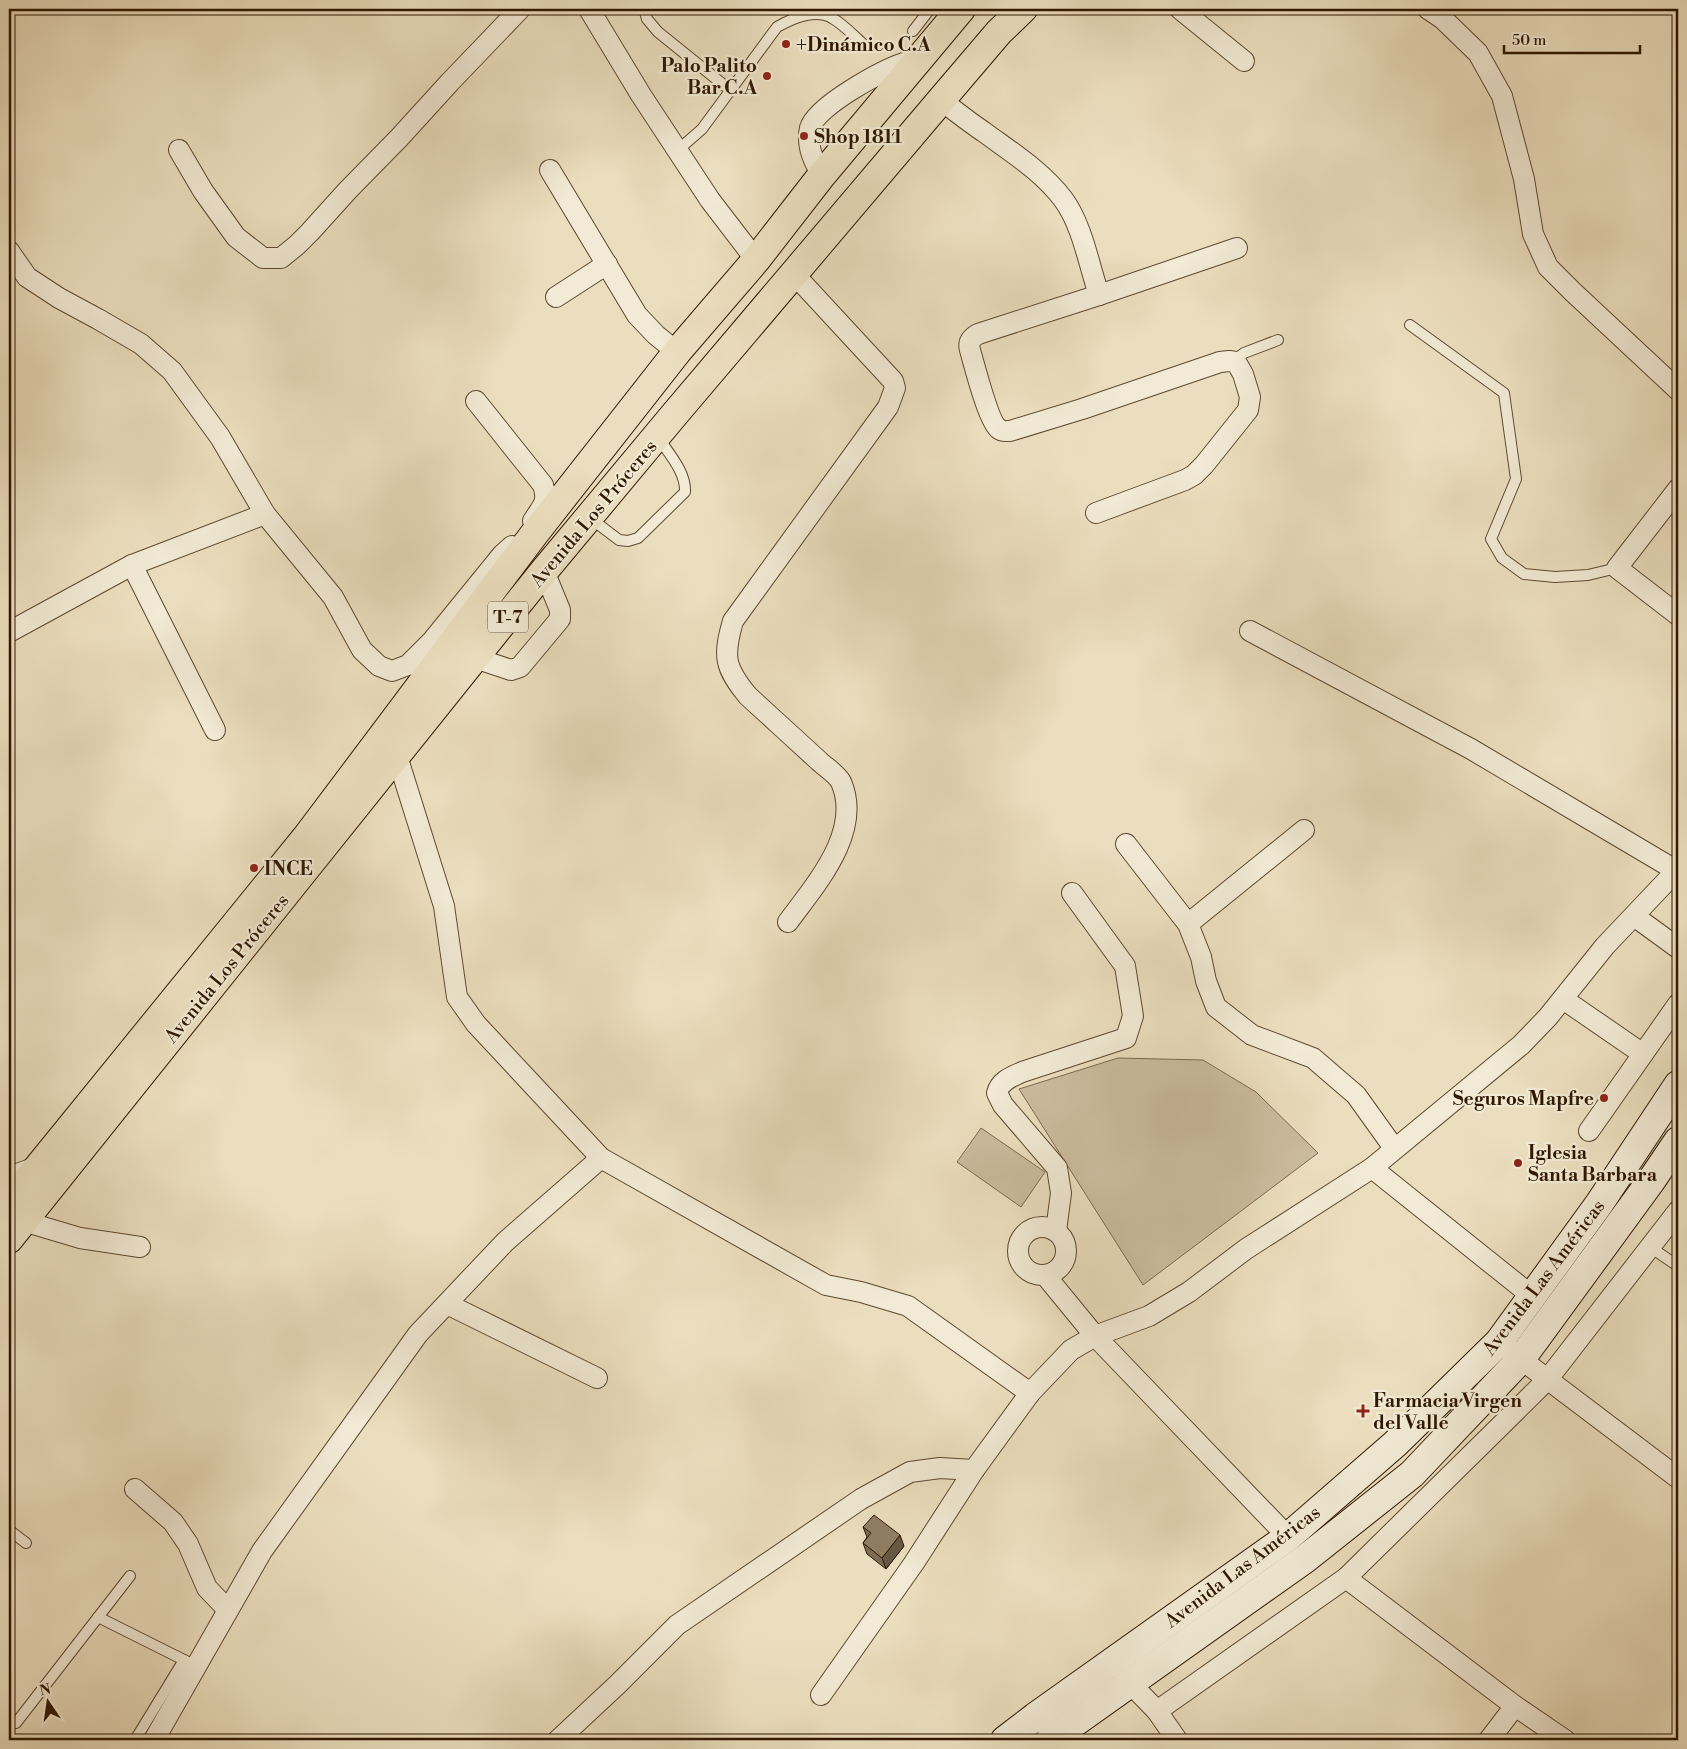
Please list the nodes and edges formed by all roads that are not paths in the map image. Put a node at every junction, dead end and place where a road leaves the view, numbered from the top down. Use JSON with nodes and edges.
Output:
{"nodes":[{"id":1,"x":520,"y":9,"type":"edge"},
{"id":2,"x":589,"y":9,"type":"edge"},
{"id":3,"x":644,"y":9,"type":"edge"},
{"id":4,"x":930,"y":9,"type":"edge"},
{"id":5,"x":961,"y":9,"type":"edge"},
{"id":6,"x":1022,"y":9,"type":"edge"},
{"id":7,"x":1180,"y":9,"type":"edge"},
{"id":8,"x":1428,"y":9,"type":"edge"},
{"id":9,"x":913,"y":31,"type":"dead end"},
{"id":10,"x":862,"y":43,"type":"dead end"},
{"id":11,"x":920,"y":60,"type":"junction"},
{"id":12,"x":1244,"y":61,"type":"dead end"},
{"id":13,"x":730,"y":90,"type":"junction"},
{"id":14,"x":941,"y":100,"type":"junction"},
{"id":15,"x":179,"y":150,"type":"dead end"},
{"id":16,"x":678,"y":150,"type":"junction"},
{"id":17,"x":550,"y":170,"type":"dead end"},
{"id":18,"x":822,"y":175,"type":"junction"},
{"id":19,"x":1238,"y":248,"type":"dead end"},
{"id":20,"x":9,"y":252,"type":"edge"},
{"id":21,"x":756,"y":260,"type":"junction"},
{"id":22,"x":607,"y":264,"type":"junction"},
{"id":23,"x":794,"y":274,"type":"junction"},
{"id":24,"x":1098,"y":295,"type":"junction"},
{"id":25,"x":556,"y":297,"type":"dead end"},
{"id":26,"x":1410,"y":325,"type":"dead end"},
{"id":27,"x":1278,"y":340,"type":"dead end"},
{"id":28,"x":677,"y":352,"type":"junction"},
{"id":29,"x":1233,"y":361,"type":"junction"},
{"id":30,"x":1678,"y":390,"type":"edge"},
{"id":31,"x":476,"y":401,"type":"dead end"},
{"id":32,"x":657,"y":435,"type":"junction"},
{"id":33,"x":1678,"y":489,"type":"edge"},
{"id":34,"x":1096,"y":513,"type":"dead end"},
{"id":35,"x":265,"y":514,"type":"junction"},
{"id":36,"x":590,"y":518,"type":"junction"},
{"id":37,"x":530,"y":535,"type":"junction"},
{"id":38,"x":132,"y":565,"type":"junction"},
{"id":39,"x":1617,"y":568,"type":"junction"},
{"id":40,"x":544,"y":572,"type":"junction"},
{"id":41,"x":1678,"y":615,"type":"edge"},
{"id":42,"x":1250,"y":631,"type":"dead end"},
{"id":43,"x":9,"y":632,"type":"edge"},
{"id":44,"x":475,"y":658,"type":"junction"},
{"id":45,"x":215,"y":730,"type":"dead end"},
{"id":46,"x":397,"y":756,"type":"junction"},
{"id":47,"x":1304,"y":830,"type":"dead end"},
{"id":48,"x":1126,"y":844,"type":"dead end"},
{"id":49,"x":1678,"y":870,"type":"edge"},
{"id":50,"x":1072,"y":893,"type":"dead end"},
{"id":51,"x":1634,"y":916,"type":"junction"},
{"id":52,"x":788,"y":922,"type":"dead end"},
{"id":53,"x":1188,"y":924,"type":"junction"},
{"id":54,"x":1678,"y":948,"type":"edge"},
{"id":55,"x":1563,"y":1000,"type":"junction"},
{"id":56,"x":1678,"y":1004,"type":"edge"},
{"id":57,"x":1643,"y":1054,"type":"junction"},
{"id":58,"x":1678,"y":1085,"type":"edge"},
{"id":59,"x":1589,"y":1131,"type":"dead end"},
{"id":60,"x":1678,"y":1141,"type":"edge"},
{"id":61,"x":1394,"y":1148,"type":"junction"},
{"id":62,"x":601,"y":1158,"type":"junction"},
{"id":63,"x":41,"y":1165,"type":"junction"},
{"id":64,"x":1372,"y":1168,"type":"junction"},
{"id":65,"x":9,"y":1177,"type":"edge"},
{"id":66,"x":1678,"y":1211,"type":"edge"},
{"id":67,"x":14,"y":1221,"type":"edge"},
{"id":68,"x":1056,"y":1231,"type":"junction"},
{"id":69,"x":140,"y":1247,"type":"dead end"},
{"id":70,"x":1650,"y":1247,"type":"junction"},
{"id":71,"x":1678,"y":1266,"type":"edge"},
{"id":72,"x":1045,"y":1275,"type":"junction"},
{"id":73,"x":1532,"y":1296,"type":"junction"},
{"id":74,"x":447,"y":1304,"type":"junction"},
{"id":75,"x":1095,"y":1336,"type":"junction"},
{"id":76,"x":1499,"y":1342,"type":"junction"},
{"id":77,"x":1521,"y":1359,"type":"junction"},
{"id":78,"x":597,"y":1378,"type":"dead end"},
{"id":79,"x":1547,"y":1380,"type":"junction"},
{"id":80,"x":1030,"y":1393,"type":"junction"},
{"id":81,"x":974,"y":1470,"type":"junction"},
{"id":82,"x":1678,"y":1478,"type":"edge"},
{"id":83,"x":135,"y":1490,"type":"dead end"},
{"id":84,"x":9,"y":1530,"type":"edge"},
{"id":85,"x":1288,"y":1536,"type":"junction"},
{"id":86,"x":26,"y":1543,"type":"dead end"},
{"id":87,"x":130,"y":1576,"type":"dead end"},
{"id":88,"x":1346,"y":1578,"type":"junction"},
{"id":89,"x":228,"y":1610,"type":"junction"},
{"id":90,"x":98,"y":1617,"type":"junction"},
{"id":91,"x":190,"y":1663,"type":"junction"},
{"id":92,"x":1130,"y":1683,"type":"junction"},
{"id":93,"x":822,"y":1695,"type":"dead end"},
{"id":94,"x":1515,"y":1706,"type":"junction"},
{"id":95,"x":1157,"y":1711,"type":"junction"},
{"id":96,"x":16,"y":1723,"type":"dead end"},
{"id":97,"x":135,"y":1740,"type":"edge"},
{"id":98,"x":154,"y":1740,"type":"edge"},
{"id":99,"x":558,"y":1740,"type":"edge"},
{"id":100,"x":1005,"y":1740,"type":"edge"},
{"id":101,"x":1050,"y":1740,"type":"edge"},
{"id":102,"x":1177,"y":1740,"type":"edge"},
{"id":103,"x":1489,"y":1740,"type":"edge"},
{"id":104,"x":1565,"y":1740,"type":"edge"}],
"edges":[{"from":1,"to":15,"type":"street"},
{"from":2,"to":16,"type":"street"},
{"from":3,"to":13,"type":"lane"},
{"from":4,"to":9,"type":"lane"},
{"from":5,"to":11,"type":"highway","name":"Avenida Los Próceres","number":"T-7"},
{"from":6,"to":14,"type":"highway","name":"Avenida Los Próceres","number":"T-7"},
{"from":7,"to":12,"type":"street"},
{"from":8,"to":30,"type":"street"},
{"from":10,"to":13,"type":"lane"},
{"from":11,"to":18,"type":"highway","name":"Avenida Los Próceres","number":"T-7"},
{"from":11,"to":18,"type":"street"},
{"from":13,"to":16,"type":"lane"},
{"from":14,"to":23,"type":"highway","name":"Avenida Los Próceres","number":"T-7"},
{"from":14,"to":24,"type":"street"},
{"from":16,"to":21,"type":"street"},
{"from":17,"to":22,"type":"street"},
{"from":18,"to":21,"type":"highway","name":"Avenida Los Próceres","number":"T-7"},
{"from":19,"to":24,"type":"street"},
{"from":20,"to":35,"type":"street"},
{"from":21,"to":28,"type":"highway","name":"Avenida Los Próceres","number":"T-7"},
{"from":22,"to":25,"type":"street"},
{"from":22,"to":28,"type":"street"},
{"from":23,"to":32,"type":"highway","name":"Avenida Los Próceres","number":"T-7"},
{"from":23,"to":52,"type":"street"},
{"from":24,"to":29,"type":"street"},
{"from":26,"to":39,"type":"lane"},
{"from":27,"to":29,"type":"lane"},
{"from":28,"to":37,"type":"highway","name":"Avenida Los Próceres","number":"T-7"},
{"from":29,"to":34,"type":"street"},
{"from":31,"to":37,"type":"street"},
{"from":32,"to":36,"type":"highway","name":"Avenida Los Próceres","number":"T-7"},
{"from":32,"to":36,"type":"lane"},
{"from":33,"to":39,"type":"street"},
{"from":35,"to":37,"type":"street"},
{"from":35,"to":38,"type":"street"},
{"from":36,"to":40,"type":"highway","name":"Avenida Los Próceres","number":"T-7"},
{"from":37,"to":63,"type":"highway","name":"Avenida Los Próceres","number":"T-7"},
{"from":38,"to":43,"type":"street"},
{"from":38,"to":45,"type":"street"},
{"from":39,"to":41,"type":"street"},
{"from":40,"to":44,"type":"highway","name":"Avenida Los Próceres","number":"T-7"},
{"from":40,"to":44,"type":"street"},
{"from":42,"to":49,"type":"street"},
{"from":44,"to":46,"type":"highway","name":"Avenida Los Próceres","number":"T-7"},
{"from":46,"to":62,"type":"street"},
{"from":46,"to":67,"type":"highway","name":"Avenida Los Próceres","number":"T-7"},
{"from":47,"to":53,"type":"street"},
{"from":48,"to":53,"type":"street"},
{"from":49,"to":51,"type":"street"},
{"from":50,"to":68,"type":"street"},
{"from":51,"to":54,"type":"street"},
{"from":51,"to":55,"type":"street"},
{"from":53,"to":61,"type":"street"},
{"from":55,"to":57,"type":"street"},
{"from":55,"to":61,"type":"street"},
{"from":56,"to":57,"type":"street"},
{"from":57,"to":59,"type":"street"},
{"from":58,"to":73,"type":"street","name":"Avenida Las Américas"},
{"from":60,"to":77,"type":"street","name":"Avenida Las Américas"},
{"from":61,"to":64,"type":"street"},
{"from":62,"to":74,"type":"street"},
{"from":62,"to":80,"type":"street"},
{"from":63,"to":65,"type":"street"},
{"from":63,"to":67,"type":"highway","name":"Avenida Los Próceres","number":"T-7"},
{"from":64,"to":73,"type":"street"},
{"from":64,"to":75,"type":"street"},
{"from":66,"to":70,"type":"street"},
{"from":67,"to":69,"type":"street"},
{"from":68,"to":72,"type":"street"},
{"from":68,"to":72,"type":"street"},
{"from":70,"to":71,"type":"lane"},
{"from":70,"to":79,"type":"street"},
{"from":72,"to":75,"type":"street"},
{"from":73,"to":76,"type":"street","name":"Avenida Las Américas"},
{"from":74,"to":78,"type":"street"},
{"from":74,"to":89,"type":"street"},
{"from":75,"to":80,"type":"street"},
{"from":75,"to":85,"type":"street"},
{"from":76,"to":77,"type":"street"},
{"from":76,"to":85,"type":"street","name":"Avenida Las Américas"},
{"from":77,"to":79,"type":"street"},
{"from":77,"to":92,"type":"street","name":"Avenida Las Américas"},
{"from":79,"to":82,"type":"street"},
{"from":79,"to":88,"type":"street"},
{"from":80,"to":81,"type":"street"},
{"from":81,"to":93,"type":"street"},
{"from":81,"to":99,"type":"street"},
{"from":83,"to":89,"type":"street"},
{"from":84,"to":86,"type":"lane"},
{"from":85,"to":100,"type":"street","name":"Avenida Las Américas"},
{"from":87,"to":90,"type":"lane"},
{"from":88,"to":94,"type":"street"},
{"from":88,"to":95,"type":"street"},
{"from":89,"to":91,"type":"street"},
{"from":90,"to":91,"type":"lane"},
{"from":90,"to":96,"type":"lane"},
{"from":91,"to":97,"type":"lane"},
{"from":91,"to":98,"type":"street"},
{"from":92,"to":95,"type":"street"},
{"from":92,"to":101,"type":"street","name":"Avenida Las Américas"},
{"from":94,"to":103,"type":"street"},
{"from":94,"to":104,"type":"street"},
{"from":95,"to":102,"type":"street"}]}
